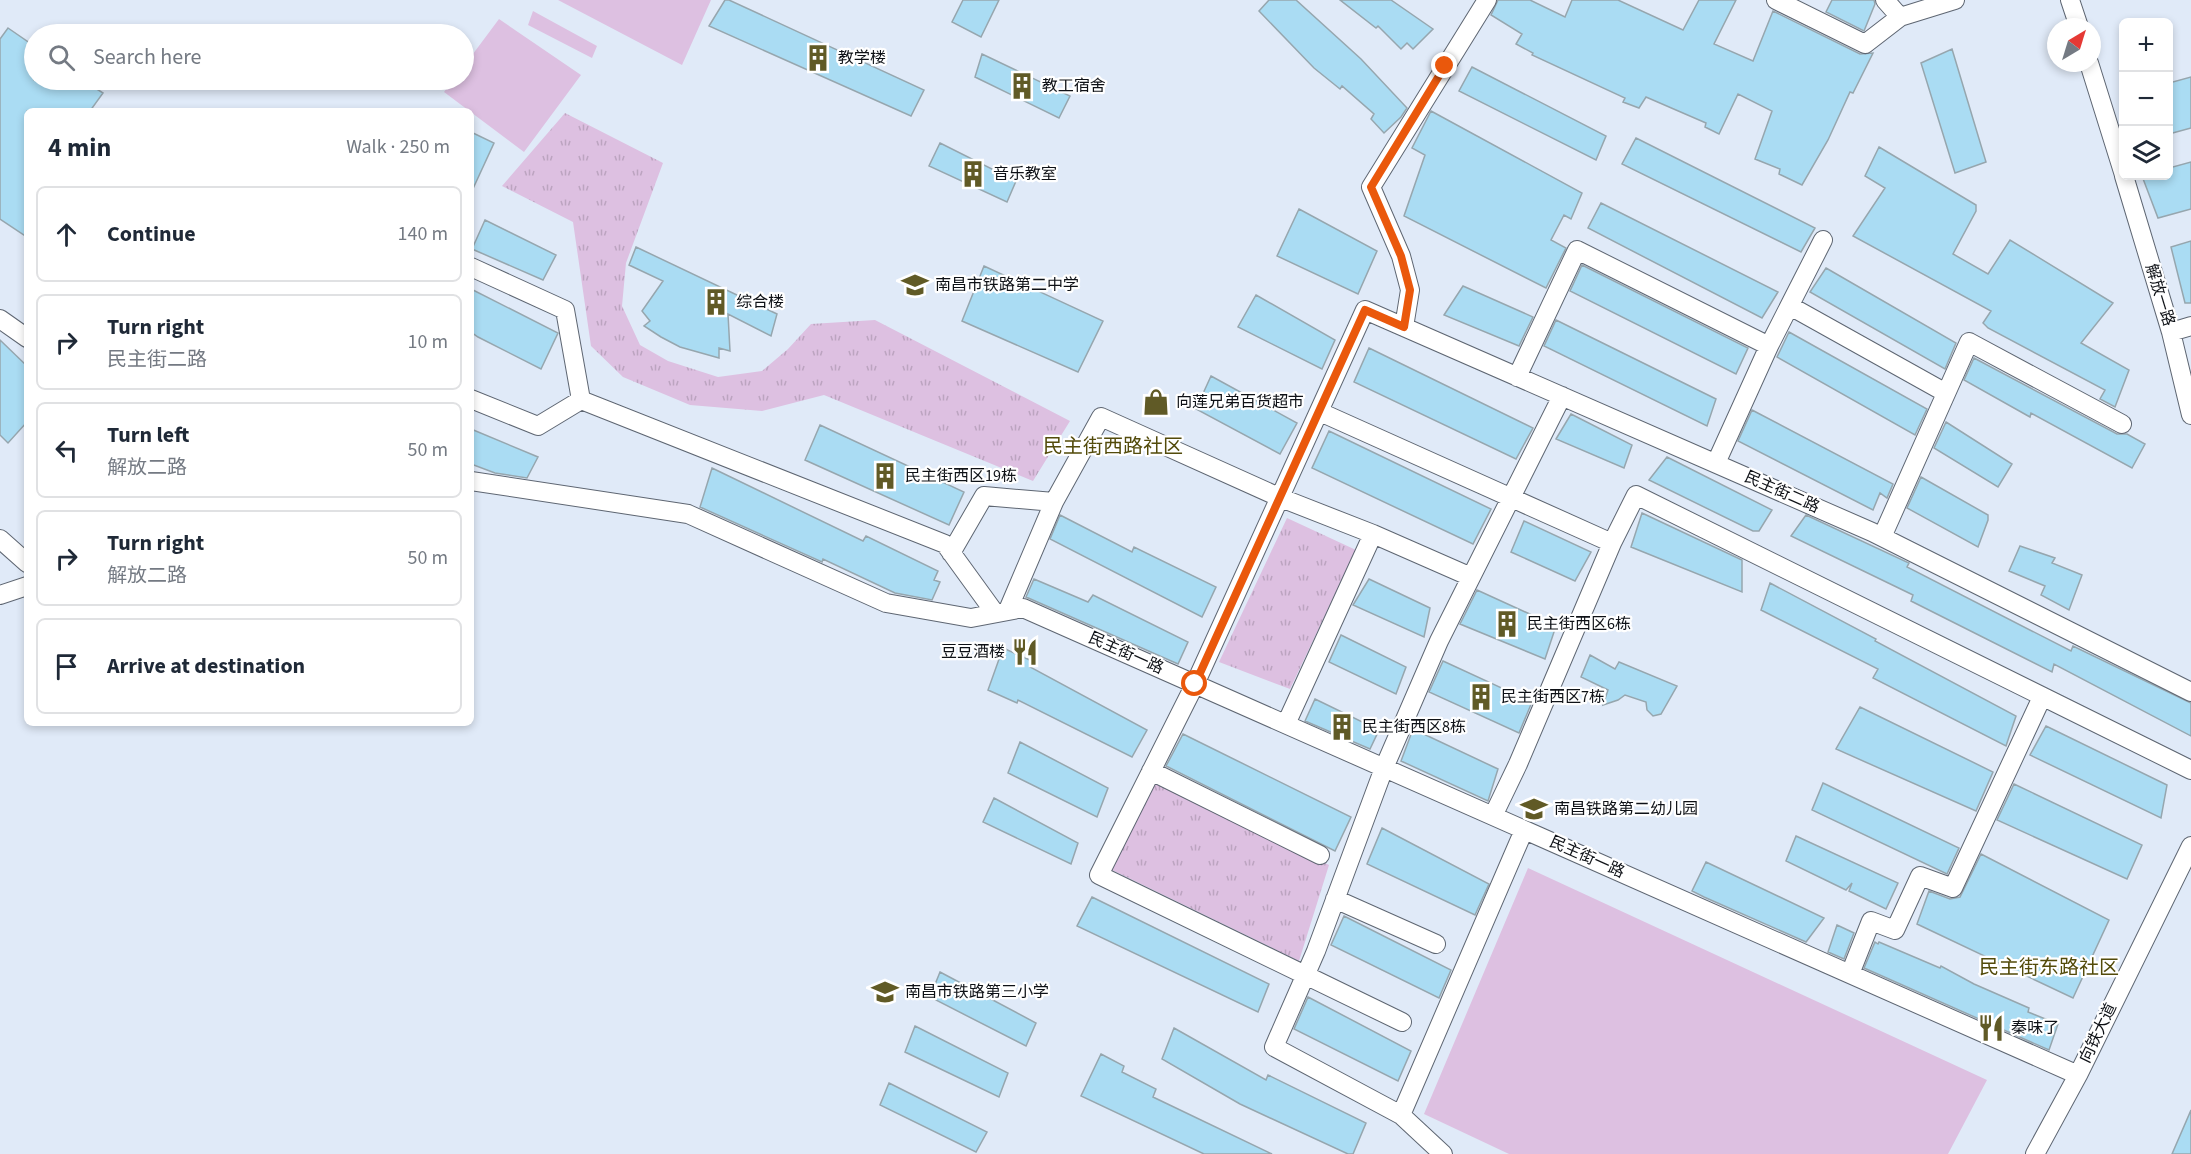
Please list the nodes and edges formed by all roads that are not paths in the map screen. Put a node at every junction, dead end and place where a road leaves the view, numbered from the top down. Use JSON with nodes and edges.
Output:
{"nodes":[{"id":1,"x":1487,"y":0,"type":"edge"},
{"id":2,"x":1776,"y":0,"type":"edge"},
{"id":3,"x":1886,"y":0,"type":"edge"},
{"id":4,"x":1955,"y":0,"type":"edge"},
{"id":5,"x":2070,"y":0,"type":"edge"},
{"id":6,"x":1900,"y":17,"type":"junction"},
{"id":7,"x":2076,"y":18,"type":"edge"},
{"id":8,"x":2093,"y":72,"type":"edge"},
{"id":9,"x":2119,"y":159,"type":"edge"},
{"id":10,"x":2125,"y":180,"type":"edge"},
{"id":11,"x":1823,"y":240,"type":"dead end"},
{"id":12,"x":474,"y":268,"type":"edge"},
{"id":13,"x":1790,"y":306,"type":"junction"},
{"id":14,"x":0,"y":319,"type":"edge"},
{"id":15,"x":2191,"y":326,"type":"edge"},
{"id":16,"x":1404,"y":327,"type":"junction"},
{"id":17,"x":2171,"y":332,"type":"junction"},
{"id":18,"x":24,"y":336,"type":"edge"},
{"id":19,"x":1769,"y":346,"type":"junction"},
{"id":20,"x":1517,"y":377,"type":"junction"},
{"id":21,"x":1946,"y":393,"type":"junction"},
{"id":22,"x":1562,"y":396,"type":"junction"},
{"id":23,"x":474,"y":400,"type":"edge"},
{"id":24,"x":581,"y":400,"type":"junction"},
{"id":25,"x":1320,"y":411,"type":"junction"},
{"id":26,"x":2191,"y":415,"type":"edge"},
{"id":27,"x":2122,"y":424,"type":"dead end"},
{"id":28,"x":1716,"y":463,"type":"junction"},
{"id":29,"x":474,"y":481,"type":"edge"},
{"id":30,"x":1512,"y":496,"type":"junction"},
{"id":31,"x":1281,"y":498,"type":"junction"},
{"id":32,"x":1054,"y":502,"type":"junction"},
{"id":33,"x":1373,"y":534,"type":"junction"},
{"id":34,"x":1882,"y":537,"type":"junction"},
{"id":35,"x":0,"y":539,"type":"edge"},
{"id":36,"x":1612,"y":543,"type":"junction"},
{"id":37,"x":951,"y":553,"type":"junction"},
{"id":38,"x":24,"y":559,"type":"edge"},
{"id":39,"x":1471,"y":577,"type":"junction"},
{"id":40,"x":24,"y":587,"type":"edge"},
{"id":41,"x":0,"y":595,"type":"edge"},
{"id":42,"x":1001,"y":612,"type":"junction"},
{"id":43,"x":1195,"y":684,"type":"junction"},
{"id":44,"x":2191,"y":692,"type":"edge"},
{"id":45,"x":2043,"y":697,"type":"junction"},
{"id":46,"x":1286,"y":724,"type":"junction"},
{"id":47,"x":1384,"y":768,"type":"junction"},
{"id":48,"x":2191,"y":770,"type":"edge"},
{"id":49,"x":1151,"y":771,"type":"junction"},
{"id":50,"x":1493,"y":816,"type":"junction"},
{"id":51,"x":1524,"y":830,"type":"junction"},
{"id":52,"x":2191,"y":846,"type":"edge"},
{"id":53,"x":1320,"y":855,"type":"dead end"},
{"id":54,"x":1335,"y":899,"type":"junction"},
{"id":55,"x":1436,"y":944,"type":"dead end"},
{"id":56,"x":1850,"y":974,"type":"junction"},
{"id":57,"x":1305,"y":976,"type":"junction"},
{"id":58,"x":1402,"y":1022,"type":"dead end"},
{"id":59,"x":2078,"y":1075,"type":"junction"},
{"id":60,"x":1401,"y":1115,"type":"junction"},
{"id":61,"x":1443,"y":1154,"type":"edge"},
{"id":62,"x":2035,"y":1154,"type":"edge"}],
"edges":[{"from":1,"to":16,"type":"street"},
{"from":2,"to":6,"type":"street"},
{"from":3,"to":6,"type":"street"},
{"from":4,"to":6,"type":"street"},
{"from":5,"to":7,"type":"street"},
{"from":8,"to":9,"type":"street","name":"解放一路"},
{"from":10,"to":17,"type":"street","name":"解放一路"},
{"from":11,"to":13,"type":"street"},
{"from":12,"to":24,"type":"street"},
{"from":13,"to":19,"type":"street"},
{"from":13,"to":21,"type":"street"},
{"from":14,"to":18,"type":"street"},
{"from":15,"to":17,"type":"street"},
{"from":16,"to":20,"type":"street","name":"民主街二路"},
{"from":16,"to":25,"type":"street","name":"民主街二路"},
{"from":17,"to":26,"type":"street","name":"解放一路"},
{"from":19,"to":20,"type":"street"},
{"from":19,"to":28,"type":"street"},
{"from":20,"to":22,"type":"street","name":"民主街二路"},
{"from":21,"to":27,"type":"street"},
{"from":21,"to":34,"type":"street"},
{"from":22,"to":28,"type":"street","name":"民主街二路"},
{"from":22,"to":30,"type":"street"},
{"from":23,"to":24,"type":"street"},
{"from":24,"to":37,"type":"street"},
{"from":25,"to":30,"type":"street"},
{"from":25,"to":31,"type":"street"},
{"from":28,"to":34,"type":"street","name":"民主街二路"},
{"from":29,"to":42,"type":"street","name":"民主街一路"},
{"from":30,"to":36,"type":"street"},
{"from":30,"to":39,"type":"street"},
{"from":31,"to":32,"type":"street"},
{"from":31,"to":33,"type":"street"},
{"from":31,"to":43,"type":"street"},
{"from":32,"to":37,"type":"street"},
{"from":32,"to":42,"type":"street"},
{"from":33,"to":39,"type":"street"},
{"from":33,"to":46,"type":"street"},
{"from":34,"to":44,"type":"street","name":"民主街二路"},
{"from":35,"to":38,"type":"street"},
{"from":36,"to":45,"type":"street"},
{"from":36,"to":50,"type":"street"},
{"from":37,"to":42,"type":"street"},
{"from":39,"to":47,"type":"street"},
{"from":40,"to":41,"type":"street"},
{"from":42,"to":43,"type":"street","name":"民主街一路"},
{"from":43,"to":46,"type":"street","name":"民主街一路"},
{"from":43,"to":49,"type":"street"},
{"from":45,"to":48,"type":"street"},
{"from":45,"to":56,"type":"street"},
{"from":46,"to":47,"type":"street","name":"民主街一路"},
{"from":47,"to":50,"type":"street","name":"民主街一路"},
{"from":47,"to":54,"type":"street"},
{"from":49,"to":53,"type":"street"},
{"from":49,"to":57,"type":"street"},
{"from":50,"to":51,"type":"street","name":"民主街一路"},
{"from":51,"to":56,"type":"street","name":"民主街一路"},
{"from":51,"to":60,"type":"street"},
{"from":52,"to":59,"type":"street","name":"向铁大道"},
{"from":54,"to":55,"type":"street"},
{"from":54,"to":57,"type":"street"},
{"from":56,"to":59,"type":"street","name":"民主街一路"},
{"from":57,"to":58,"type":"street"},
{"from":57,"to":60,"type":"street"},
{"from":59,"to":62,"type":"street","name":"向铁大道"},
{"from":60,"to":61,"type":"street"}]}
